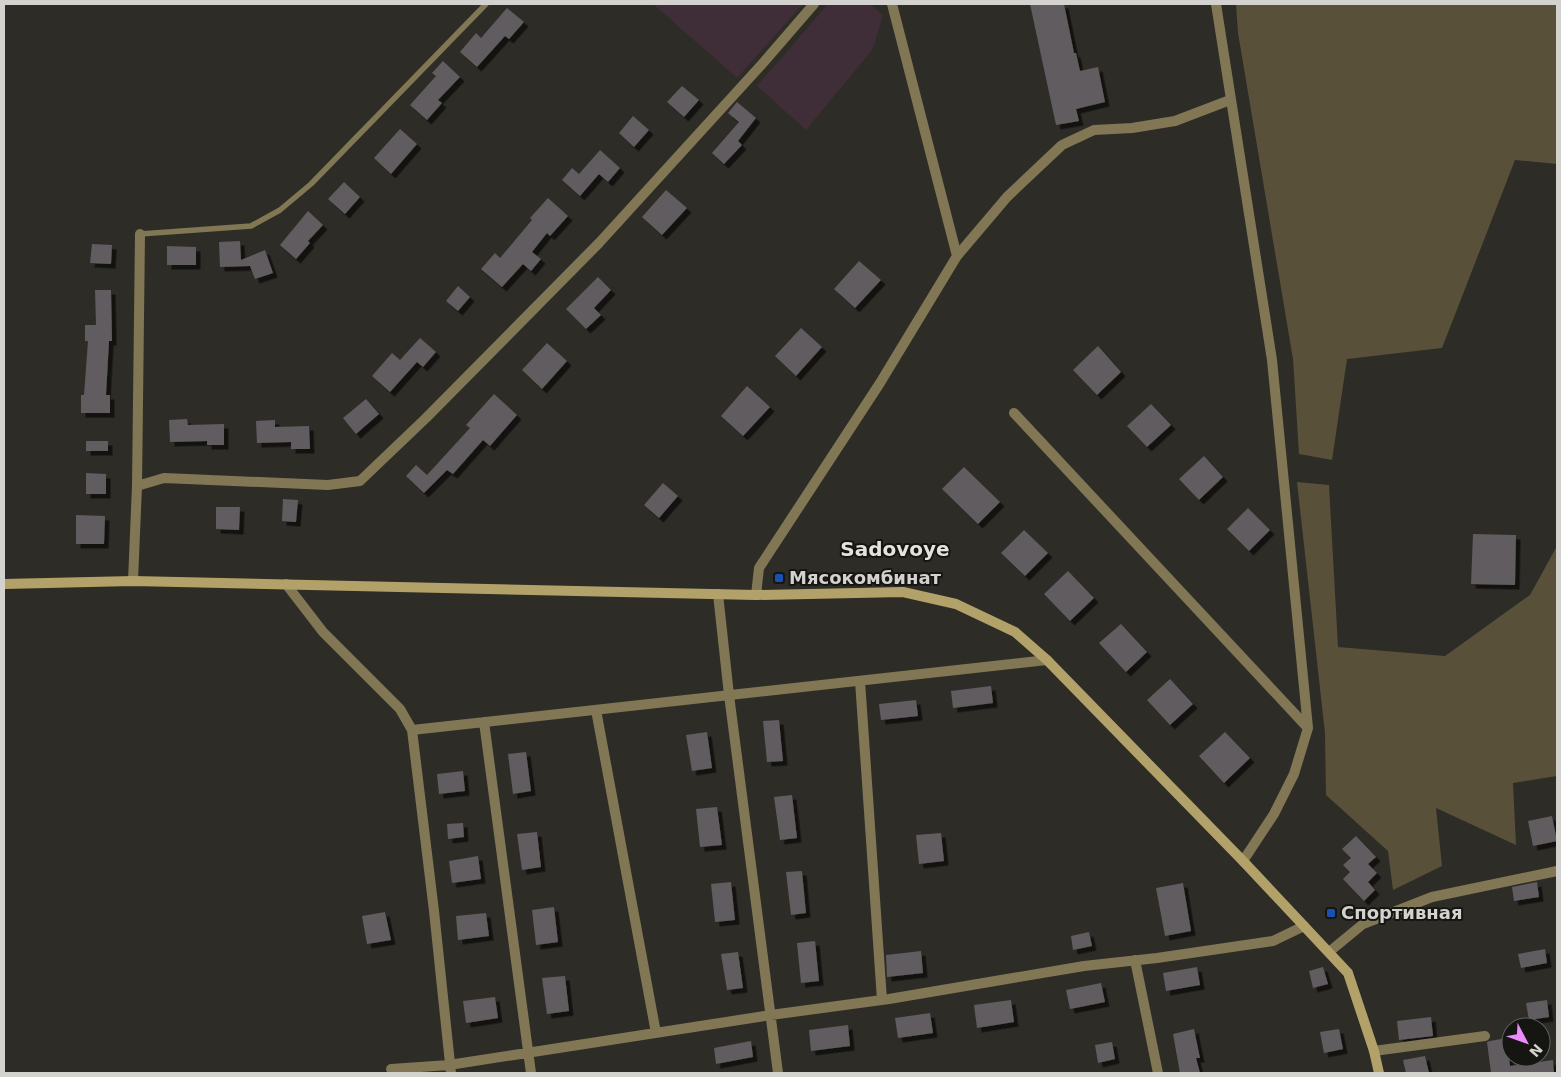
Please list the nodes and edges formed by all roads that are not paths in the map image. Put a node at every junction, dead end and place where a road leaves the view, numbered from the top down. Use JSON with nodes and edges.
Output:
{"nodes":[{"id":1,"x":486,"y":4,"type":"edge"},
{"id":2,"x":814,"y":4,"type":"edge"},
{"id":3,"x":892,"y":4,"type":"edge"},
{"id":4,"x":1216,"y":4,"type":"edge"},
{"id":5,"x":1230,"y":100,"type":"junction"},
{"id":6,"x":140,"y":234,"type":"joint"},
{"id":7,"x":957,"y":256,"type":"junction"},
{"id":8,"x":1014,"y":413,"type":"dead end"},
{"id":9,"x":138,"y":486,"type":"junction"},
{"id":10,"x":133,"y":581,"type":"junction"},
{"id":11,"x":4,"y":584,"type":"edge"},
{"id":12,"x":286,"y":584,"type":"junction"},
{"id":13,"x":718,"y":594,"type":"junction"},
{"id":14,"x":756,"y":595,"type":"junction"},
{"id":15,"x":1047,"y":660,"type":"junction"},
{"id":16,"x":860,"y":681,"type":"junction"},
{"id":17,"x":729,"y":695,"type":"junction"},
{"id":18,"x":596,"y":710,"type":"junction"},
{"id":19,"x":484,"y":722,"type":"junction"},
{"id":20,"x":1308,"y":728,"type":"junction"},
{"id":21,"x":412,"y":730,"type":"junction"},
{"id":22,"x":1243,"y":861,"type":"junction"},
{"id":23,"x":1557,"y":871,"type":"edge"},
{"id":24,"x":1304,"y":926,"type":"junction"},
{"id":25,"x":1329,"y":952,"type":"junction"},
{"id":26,"x":1135,"y":960,"type":"junction"},
{"id":27,"x":882,"y":1000,"type":"junction"},
{"id":28,"x":771,"y":1015,"type":"junction"},
{"id":29,"x":656,"y":1033,"type":"junction"},
{"id":30,"x":1486,"y":1036,"type":"dead end"},
{"id":31,"x":1374,"y":1051,"type":"junction"},
{"id":32,"x":528,"y":1054,"type":"junction"},
{"id":33,"x":391,"y":1068,"type":"dead end"},
{"id":34,"x":450,"y":1069,"type":"edge"},
{"id":35,"x":531,"y":1073,"type":"edge"},
{"id":36,"x":778,"y":1073,"type":"edge"},
{"id":37,"x":1158,"y":1073,"type":"edge"},
{"id":38,"x":1379,"y":1073,"type":"edge"}],
"edges":[{"from":1,"to":6,"type":"lane"},
{"from":2,"to":9,"type":"street"},
{"from":3,"to":7,"type":"street"},
{"from":4,"to":5,"type":"street"},
{"from":5,"to":7,"type":"street"},
{"from":5,"to":20,"type":"street"},
{"from":6,"to":9,"type":"street"},
{"from":7,"to":14,"type":"street"},
{"from":8,"to":20,"type":"street"},
{"from":9,"to":10,"type":"street"},
{"from":10,"to":11,"type":"street"},
{"from":10,"to":12,"type":"street"},
{"from":12,"to":13,"type":"street"},
{"from":12,"to":21,"type":"street"},
{"from":13,"to":14,"type":"street"},
{"from":13,"to":17,"type":"street"},
{"from":14,"to":15,"type":"street"},
{"from":15,"to":16,"type":"street"},
{"from":15,"to":22,"type":"street"},
{"from":16,"to":17,"type":"street"},
{"from":16,"to":27,"type":"street"},
{"from":17,"to":18,"type":"street"},
{"from":17,"to":28,"type":"street"},
{"from":18,"to":19,"type":"street"},
{"from":18,"to":29,"type":"street"},
{"from":19,"to":21,"type":"street"},
{"from":19,"to":32,"type":"street"},
{"from":20,"to":22,"type":"street"},
{"from":21,"to":34,"type":"street"},
{"from":22,"to":24,"type":"street"},
{"from":23,"to":25,"type":"street"},
{"from":24,"to":25,"type":"street"},
{"from":24,"to":26,"type":"street"},
{"from":25,"to":31,"type":"street"},
{"from":26,"to":27,"type":"street"},
{"from":26,"to":37,"type":"street"},
{"from":27,"to":28,"type":"street"},
{"from":28,"to":29,"type":"street"},
{"from":28,"to":36,"type":"street"},
{"from":29,"to":32,"type":"street"},
{"from":30,"to":31,"type":"street"},
{"from":31,"to":38,"type":"street"},
{"from":32,"to":34,"type":"street"},
{"from":32,"to":35,"type":"street"},
{"from":33,"to":34,"type":"street"}]}
